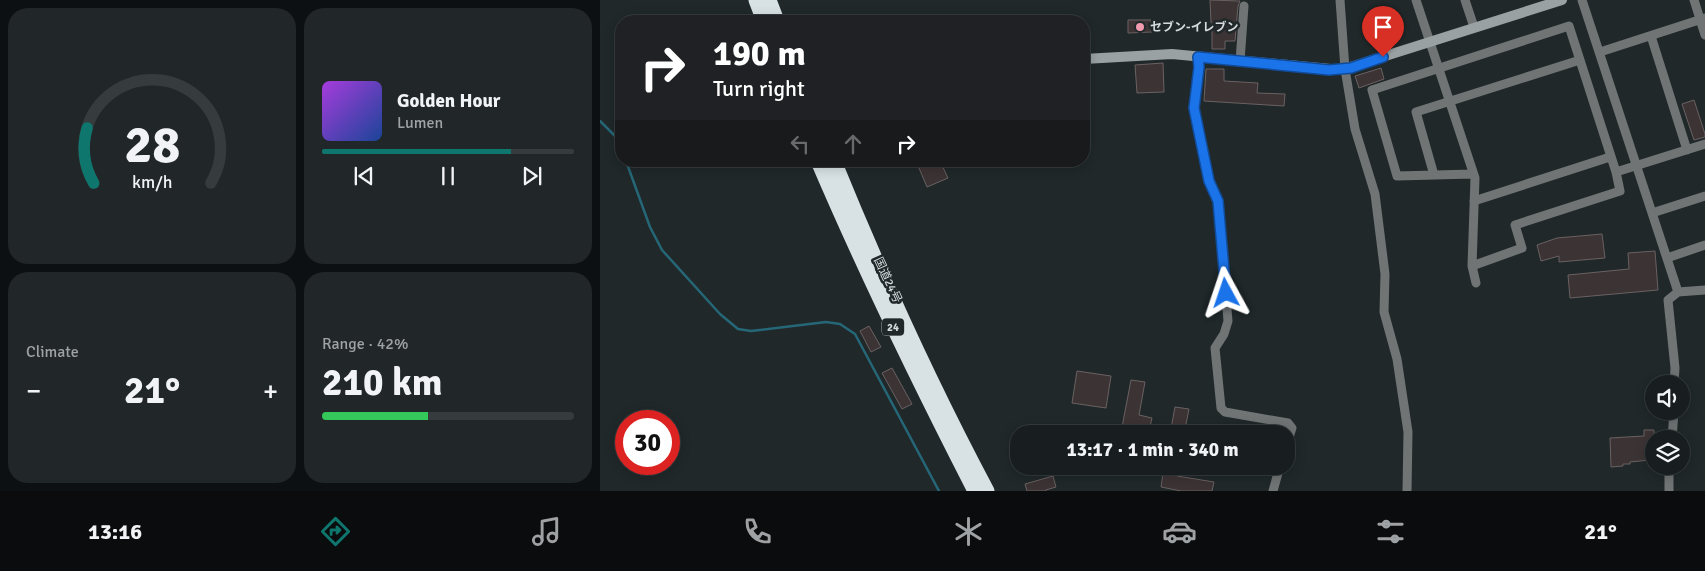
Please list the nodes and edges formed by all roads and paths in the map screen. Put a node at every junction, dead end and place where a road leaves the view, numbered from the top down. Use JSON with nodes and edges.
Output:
{"nodes":[{"id":1,"x":756,"y":0,"type":"edge"},
{"id":2,"x":769,"y":0,"type":"edge"},
{"id":3,"x":1340,"y":0,"type":"edge"},
{"id":4,"x":1416,"y":0,"type":"edge"},
{"id":5,"x":1465,"y":0,"type":"edge"},
{"id":6,"x":1562,"y":0,"type":"edge"},
{"id":7,"x":1582,"y":0,"type":"edge"},
{"id":8,"x":1694,"y":0,"type":"edge"},
{"id":9,"x":1244,"y":6,"type":"dead end"},
{"id":10,"x":762,"y":15,"type":"edge"},
{"id":11,"x":775,"y":15,"type":"edge"},
{"id":12,"x":1703,"y":19,"type":"edge"},
{"id":13,"x":1474,"y":27,"type":"junction"},
{"id":14,"x":1705,"y":35,"type":"edge"},
{"id":15,"x":1651,"y":36,"type":"junction"},
{"id":16,"x":1430,"y":42,"type":"junction"},
{"id":17,"x":1600,"y":52,"type":"junction"},
{"id":18,"x":1198,"y":57,"type":"junction"},
{"id":19,"x":1090,"y":59,"type":"edge"},
{"id":20,"x":1580,"y":60,"type":"junction"},
{"id":21,"x":1240,"y":61,"type":"junction"},
{"id":22,"x":1439,"y":68,"type":"junction"},
{"id":23,"x":1345,"y":69,"type":"junction"},
{"id":24,"x":1450,"y":102,"type":"junction"},
{"id":25,"x":1705,"y":144,"type":"edge"},
{"id":26,"x":1687,"y":150,"type":"junction"},
{"id":27,"x":1610,"y":157,"type":"junction"},
{"id":28,"x":1637,"y":166,"type":"junction"},
{"id":29,"x":821,"y":167,"type":"edge"},
{"id":30,"x":837,"y":167,"type":"edge"},
{"id":31,"x":1616,"y":172,"type":"junction"},
{"id":32,"x":1473,"y":174,"type":"junction"},
{"id":33,"x":1434,"y":175,"type":"junction"},
{"id":34,"x":1705,"y":196,"type":"edge"},
{"id":35,"x":1474,"y":201,"type":"junction"},
{"id":36,"x":1652,"y":213,"type":"junction"},
{"id":37,"x":1705,"y":245,"type":"edge"},
{"id":38,"x":1666,"y":258,"type":"junction"},
{"id":39,"x":1472,"y":266,"type":"junction"},
{"id":40,"x":1476,"y":283,"type":"dead end"},
{"id":41,"x":1705,"y":290,"type":"edge"},
{"id":42,"x":1678,"y":292,"type":"junction"},
{"id":43,"x":1675,"y":375,"type":"edge"},
{"id":44,"x":1289,"y":425,"type":"edge"},
{"id":45,"x":1277,"y":475,"type":"edge"},
{"id":46,"x":1669,"y":475,"type":"edge"},
{"id":47,"x":975,"y":491,"type":"edge"},
{"id":48,"x":987,"y":491,"type":"edge"},
{"id":49,"x":1273,"y":491,"type":"edge"},
{"id":50,"x":1407,"y":491,"type":"edge"},
{"id":51,"x":1669,"y":491,"type":"edge"}],
"edges":[{"from":1,"to":10,"type":"highway"},
{"from":2,"to":11,"type":"highway"},
{"from":3,"to":23,"type":"street"},
{"from":4,"to":16,"type":"street"},
{"from":5,"to":13,"type":"street"},
{"from":6,"to":13,"type":"street"},
{"from":7,"to":17,"type":"street"},
{"from":8,"to":12,"type":"street"},
{"from":9,"to":21,"type":"street"},
{"from":12,"to":14,"type":"street"},
{"from":12,"to":15,"type":"street"},
{"from":13,"to":16,"type":"street"},
{"from":15,"to":17,"type":"street"},
{"from":15,"to":26,"type":"street"},
{"from":16,"to":22,"type":"street"},
{"from":16,"to":23,"type":"street"},
{"from":17,"to":28,"type":"street"},
{"from":18,"to":19,"type":"street"},
{"from":18,"to":21,"type":"street"},
{"from":18,"to":44,"type":"street"},
{"from":20,"to":22,"type":"street"},
{"from":20,"to":24,"type":"street"},
{"from":20,"to":27,"type":"street"},
{"from":21,"to":23,"type":"street"},
{"from":22,"to":24,"type":"street"},
{"from":22,"to":33,"type":"street"},
{"from":23,"to":50,"type":"street"},
{"from":24,"to":32,"type":"street"},
{"from":24,"to":33,"type":"street"},
{"from":25,"to":26,"type":"street"},
{"from":26,"to":28,"type":"street"},
{"from":27,"to":31,"type":"street"},
{"from":27,"to":35,"type":"street"},
{"from":28,"to":31,"type":"street"},
{"from":28,"to":36,"type":"street"},
{"from":29,"to":47,"type":"highway","name":"国道24号","number":"24"},
{"from":30,"to":48,"type":"highway","name":"国道24号","number":"24"},
{"from":31,"to":39,"type":"street"},
{"from":32,"to":33,"type":"street"},
{"from":32,"to":35,"type":"street"},
{"from":34,"to":36,"type":"street"},
{"from":35,"to":39,"type":"street"},
{"from":36,"to":38,"type":"street"},
{"from":37,"to":38,"type":"street"},
{"from":38,"to":42,"type":"street"},
{"from":39,"to":40,"type":"street"},
{"from":41,"to":42,"type":"street"},
{"from":42,"to":43,"type":"street"},
{"from":45,"to":49,"type":"street"},
{"from":46,"to":51,"type":"street"}]}
